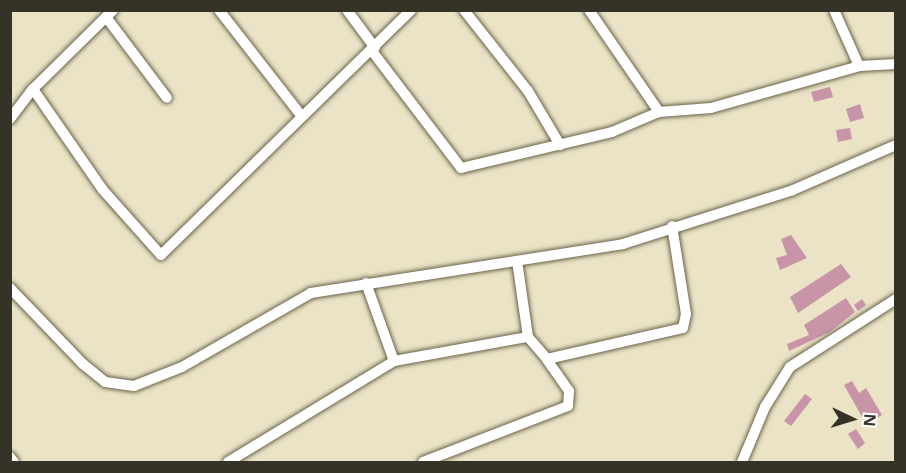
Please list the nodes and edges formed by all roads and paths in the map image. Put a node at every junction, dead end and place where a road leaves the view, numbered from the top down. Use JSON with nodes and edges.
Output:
{"nodes":[{"id":1,"x":219,"y":10,"type":"edge"},
{"id":2,"x":347,"y":10,"type":"edge"},
{"id":3,"x":411,"y":10,"type":"edge"},
{"id":4,"x":464,"y":10,"type":"edge"},
{"id":5,"x":589,"y":10,"type":"edge"},
{"id":6,"x":834,"y":10,"type":"edge"},
{"id":7,"x":109,"y":14,"type":"edge"},
{"id":8,"x":374,"y":50,"type":"junction"},
{"id":9,"x":896,"y":64,"type":"edge"},
{"id":10,"x":859,"y":66,"type":"junction"},
{"id":11,"x":33,"y":89,"type":"junction"},
{"id":12,"x":167,"y":98,"type":"dead end"},
{"id":13,"x":659,"y":112,"type":"junction"},
{"id":14,"x":300,"y":114,"type":"junction"},
{"id":15,"x":10,"y":119,"type":"edge"},
{"id":16,"x":561,"y":144,"type":"junction"},
{"id":17,"x":896,"y":146,"type":"edge"},
{"id":18,"x":672,"y":226,"type":"junction"},
{"id":19,"x":517,"y":261,"type":"junction"},
{"id":20,"x":366,"y":283,"type":"junction"},
{"id":21,"x":10,"y":288,"type":"edge"},
{"id":22,"x":896,"y":299,"type":"edge"},
{"id":23,"x":528,"y":337,"type":"junction"},
{"id":24,"x":548,"y":359,"type":"junction"},
{"id":25,"x":394,"y":362,"type":"junction"},
{"id":26,"x":10,"y":457,"type":"edge"},
{"id":27,"x":14,"y":462,"type":"edge"},
{"id":28,"x":228,"y":462,"type":"edge"},
{"id":29,"x":423,"y":462,"type":"edge"},
{"id":30,"x":742,"y":462,"type":"edge"}],
"edges":[{"from":1,"to":14,"type":"street"},
{"from":2,"to":8,"type":"street"},
{"from":3,"to":8,"type":"street"},
{"from":4,"to":16,"type":"street"},
{"from":5,"to":13,"type":"street"},
{"from":6,"to":10,"type":"street"},
{"from":7,"to":11,"type":"street"},
{"from":7,"to":12,"type":"street"},
{"from":8,"to":14,"type":"street"},
{"from":8,"to":16,"type":"street"},
{"from":9,"to":10,"type":"street"},
{"from":10,"to":13,"type":"street"},
{"from":11,"to":14,"type":"street"},
{"from":11,"to":15,"type":"street"},
{"from":13,"to":16,"type":"street"},
{"from":17,"to":18,"type":"street"},
{"from":18,"to":19,"type":"street"},
{"from":18,"to":24,"type":"street"},
{"from":19,"to":20,"type":"street"},
{"from":19,"to":23,"type":"street"},
{"from":20,"to":21,"type":"street"},
{"from":20,"to":25,"type":"street"},
{"from":22,"to":30,"type":"street"},
{"from":23,"to":24,"type":"street"},
{"from":23,"to":25,"type":"street"},
{"from":24,"to":29,"type":"street"},
{"from":25,"to":28,"type":"street"},
{"from":26,"to":27,"type":"street"}]}
